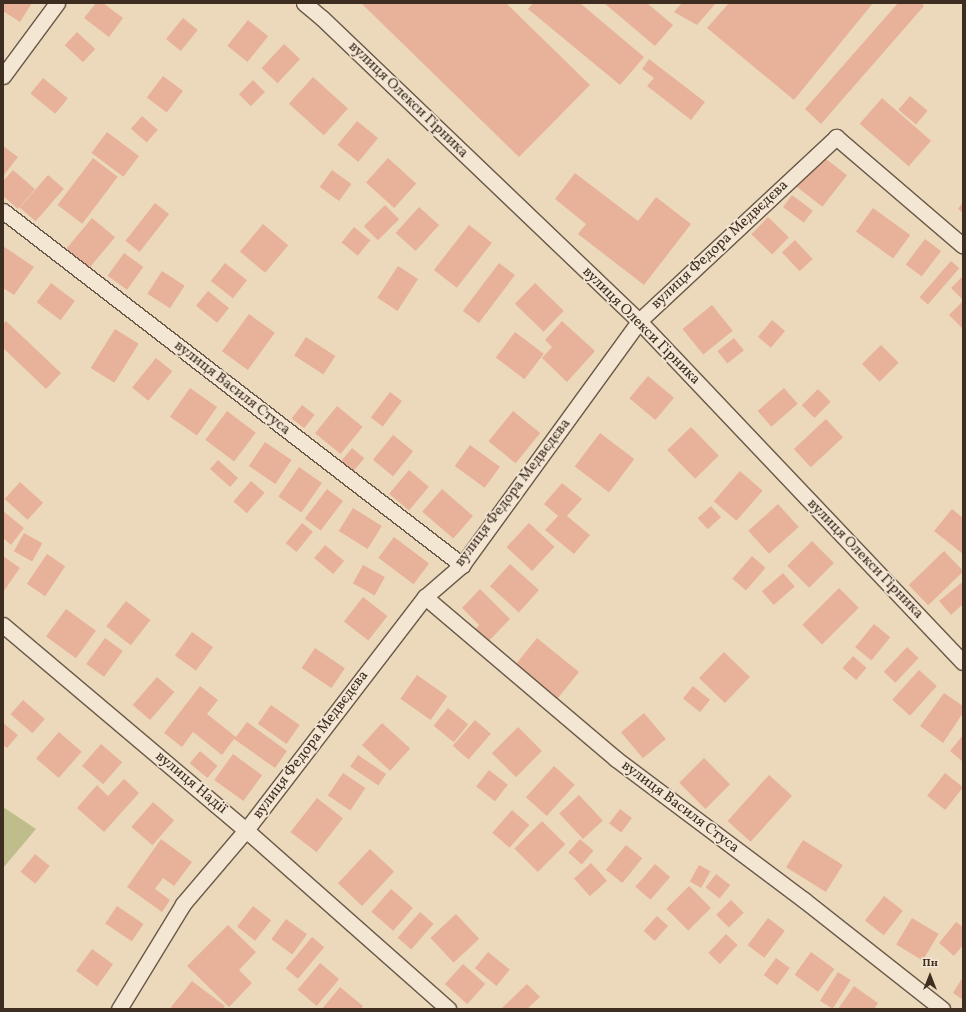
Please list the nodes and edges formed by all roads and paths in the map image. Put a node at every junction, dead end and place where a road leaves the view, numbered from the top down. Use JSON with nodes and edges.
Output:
{"nodes":[{"id":1,"x":57,"y":3,"type":"edge"},
{"id":2,"x":304,"y":3,"type":"edge"},
{"id":3,"x":3,"y":76,"type":"edge"},
{"id":4,"x":3,"y":211,"type":"edge"},
{"id":5,"x":963,"y":246,"type":"edge"},
{"id":6,"x":639,"y":321,"type":"junction"},
{"id":7,"x":462,"y":564,"type":"junction"},
{"id":8,"x":425,"y":597,"type":"junction"},
{"id":9,"x":3,"y":625,"type":"edge"},
{"id":10,"x":963,"y":662,"type":"edge"},
{"id":11,"x":246,"y":830,"type":"junction"},
{"id":12,"x":119,"y":1009,"type":"edge"},
{"id":13,"x":448,"y":1009,"type":"edge"},
{"id":14,"x":942,"y":1009,"type":"edge"}],
"edges":[{"from":1,"to":3,"type":"street"},
{"from":2,"to":6,"type":"street","name":"вулиця Олекси Гірника"},
{"from":4,"to":7,"type":"street","name":"вулиця Василя Стуса"},
{"from":5,"to":6,"type":"street","name":"вулиця Федора Медвєдєва"},
{"from":6,"to":7,"type":"street","name":"вулиця Федора Медвєдєва"},
{"from":6,"to":10,"type":"street","name":"вулиця Олекси Гірника"},
{"from":7,"to":8,"type":"street","name":"вулиця Федора Медвєдєва"},
{"from":8,"to":11,"type":"street","name":"вулиця Федора Медвєдєва"},
{"from":8,"to":14,"type":"street","name":"вулиця Василя Стуса"},
{"from":9,"to":11,"type":"street","name":"вулиця Надії"},
{"from":11,"to":12,"type":"street","name":"вулиця Федора Медвєдєва"},
{"from":11,"to":13,"type":"street","name":"вулиця Надії"}]}
